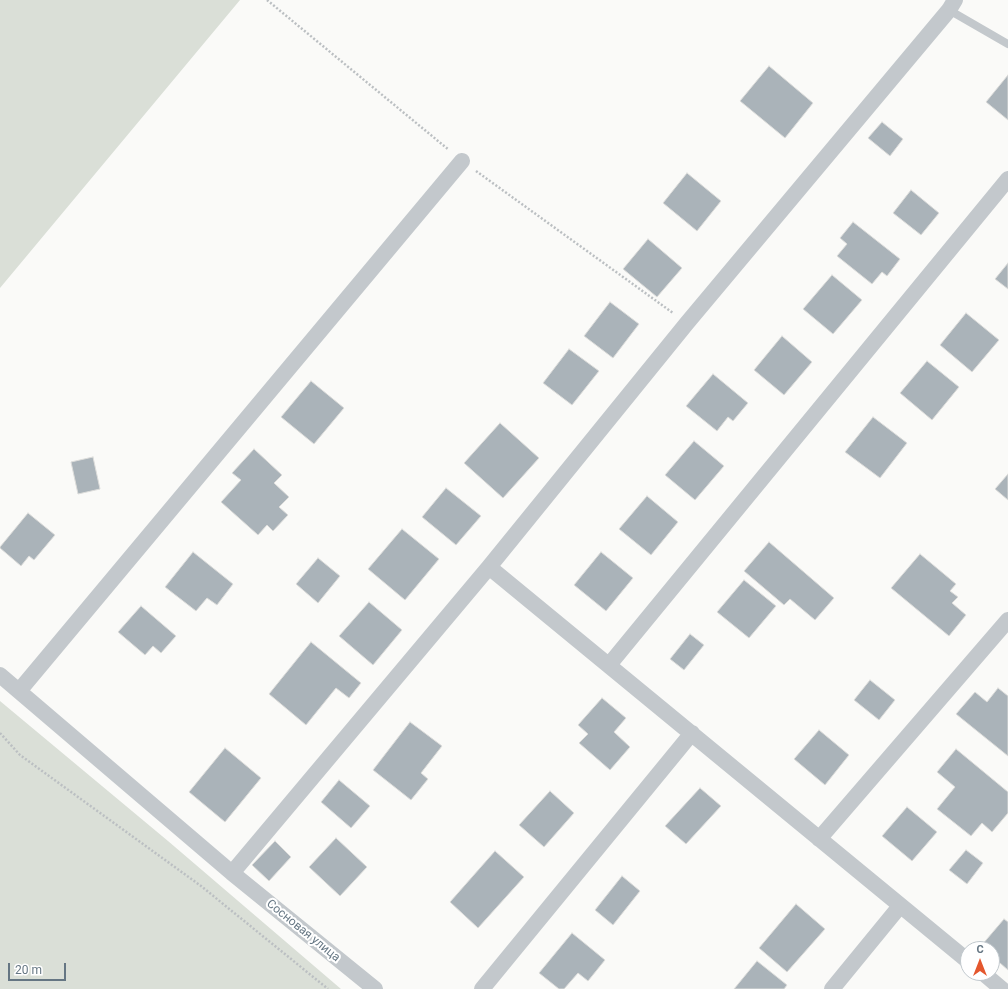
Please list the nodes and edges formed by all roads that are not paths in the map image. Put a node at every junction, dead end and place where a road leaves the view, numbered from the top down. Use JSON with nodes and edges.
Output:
{"nodes":[{"id":1,"x":952,"y":5,"type":"edge"},
{"id":2,"x":1008,"y":44,"type":"edge"},
{"id":3,"x":462,"y":160,"type":"dead end"},
{"id":4,"x":1008,"y":179,"type":"edge"},
{"id":5,"x":489,"y":568,"type":"junction"},
{"id":6,"x":1008,"y":620,"type":"edge"},
{"id":7,"x":609,"y":665,"type":"junction"},
{"id":8,"x":0,"y":675,"type":"edge"},
{"id":9,"x":19,"y":691,"type":"junction"},
{"id":10,"x":692,"y":733,"type":"junction"},
{"id":11,"x":819,"y":839,"type":"junction"},
{"id":12,"x":232,"y":873,"type":"junction"},
{"id":13,"x":900,"y":906,"type":"junction"},
{"id":14,"x":960,"y":955,"type":"edge"},
{"id":15,"x":992,"y":981,"type":"edge"},
{"id":16,"x":375,"y":989,"type":"edge"},
{"id":17,"x":482,"y":989,"type":"edge"},
{"id":18,"x":832,"y":989,"type":"edge"},
{"id":19,"x":1002,"y":989,"type":"edge"}],
"edges":[{"from":1,"to":2,"type":"lane"},
{"from":1,"to":5,"type":"street"},
{"from":3,"to":9,"type":"street"},
{"from":4,"to":7,"type":"street"},
{"from":5,"to":7,"type":"street"},
{"from":5,"to":12,"type":"street"},
{"from":6,"to":11,"type":"street"},
{"from":7,"to":10,"type":"street"},
{"from":8,"to":9,"type":"street","name":"Сосновая улица"},
{"from":9,"to":12,"type":"street","name":"Сосновая улица"},
{"from":10,"to":11,"type":"street"},
{"from":10,"to":17,"type":"street"},
{"from":11,"to":13,"type":"street"},
{"from":12,"to":16,"type":"street","name":"Сосновая улица"},
{"from":13,"to":14,"type":"street"},
{"from":13,"to":18,"type":"street"},
{"from":15,"to":19,"type":"street"}]}
